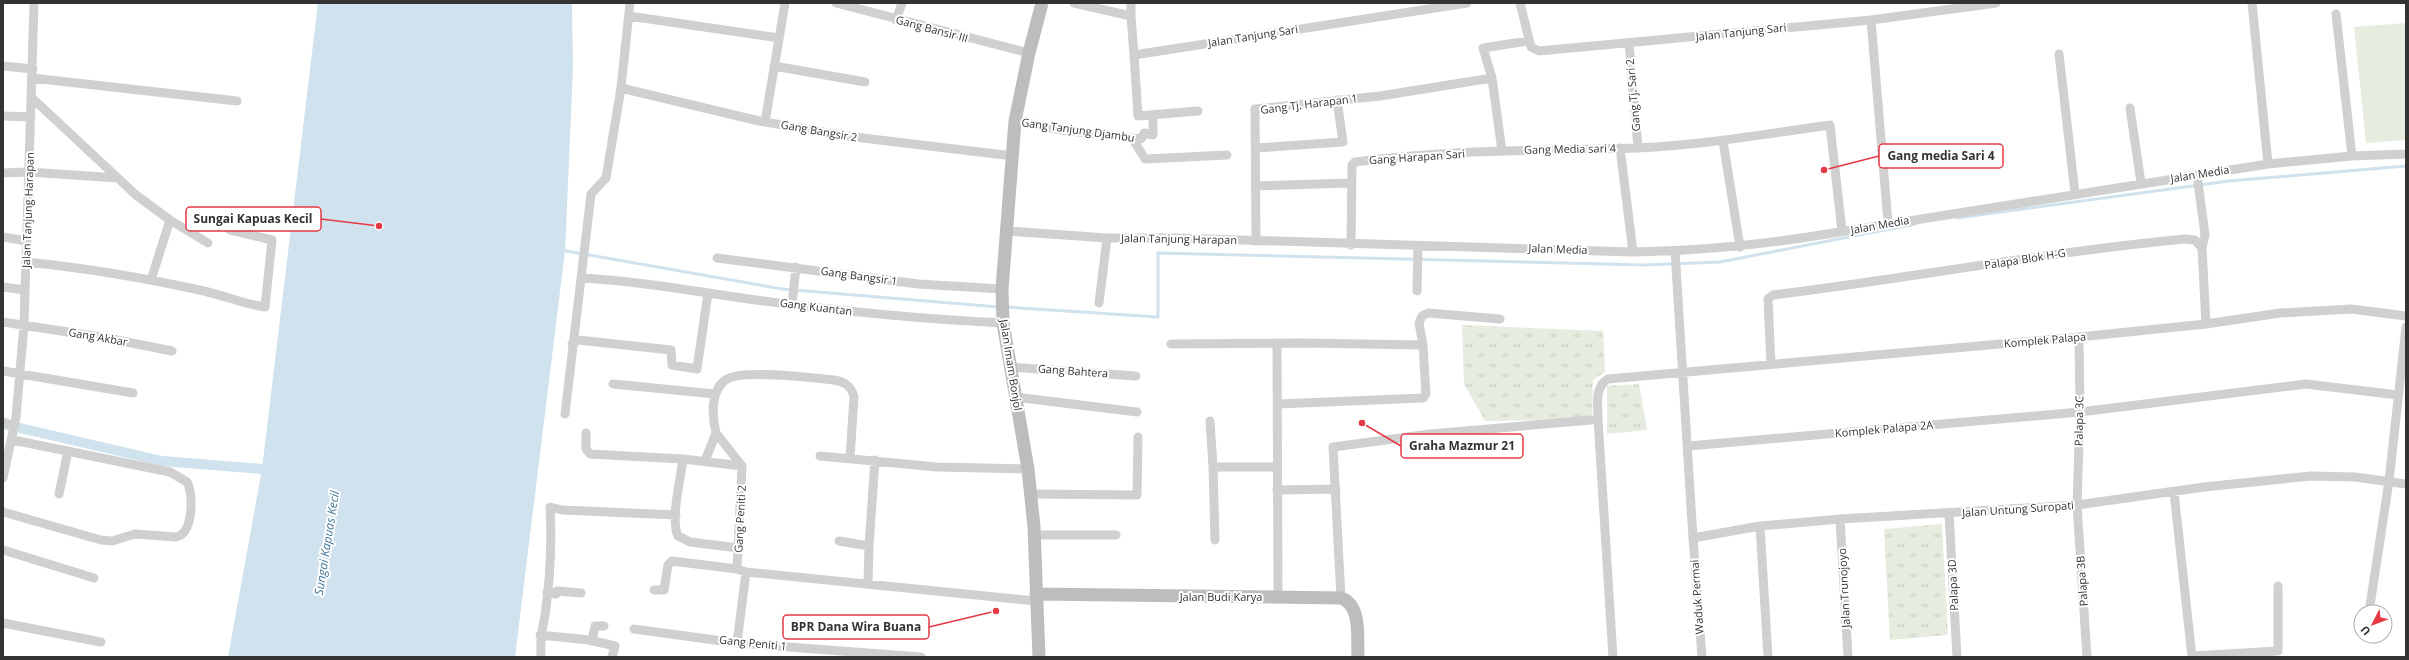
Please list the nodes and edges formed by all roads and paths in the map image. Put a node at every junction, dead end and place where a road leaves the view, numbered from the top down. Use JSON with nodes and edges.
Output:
{"nodes":[{"id":1,"x":34,"y":3,"type":"edge"},
{"id":2,"x":630,"y":3,"type":"edge"},
{"id":3,"x":785,"y":3,"type":"edge"},
{"id":4,"x":836,"y":3,"type":"edge"},
{"id":5,"x":902,"y":3,"type":"edge"},
{"id":6,"x":1042,"y":3,"type":"edge"},
{"id":7,"x":1074,"y":3,"type":"edge"},
{"id":8,"x":1131,"y":3,"type":"edge"},
{"id":9,"x":1467,"y":3,"type":"edge"},
{"id":10,"x":1520,"y":3,"type":"edge"},
{"id":11,"x":1996,"y":3,"type":"edge"},
{"id":12,"x":2252,"y":3,"type":"edge"},
{"id":13,"x":846,"y":4,"type":"edge"},
{"id":14,"x":2336,"y":14,"type":"dead end"},
{"id":15,"x":629,"y":16,"type":"junction"},
{"id":16,"x":1131,"y":16,"type":"junction"},
{"id":17,"x":896,"y":20,"type":"junction"},
{"id":18,"x":1871,"y":20,"type":"junction"},
{"id":19,"x":779,"y":38,"type":"junction"},
{"id":20,"x":1528,"y":41,"type":"junction"},
{"id":21,"x":1629,"y":43,"type":"junction"},
{"id":22,"x":1028,"y":53,"type":"junction"},
{"id":23,"x":2059,"y":54,"type":"dead end"},
{"id":24,"x":1134,"y":55,"type":"junction"},
{"id":25,"x":3,"y":66,"type":"edge"},
{"id":26,"x":774,"y":66,"type":"junction"},
{"id":27,"x":32,"y":74,"type":"junction"},
{"id":28,"x":1492,"y":78,"type":"junction"},
{"id":29,"x":865,"y":82,"type":"dead end"},
{"id":30,"x":624,"y":88,"type":"junction"},
{"id":31,"x":31,"y":97,"type":"junction"},
{"id":32,"x":1337,"y":100,"type":"junction"},
{"id":33,"x":237,"y":102,"type":"dead end"},
{"id":34,"x":2130,"y":108,"type":"dead end"},
{"id":35,"x":1198,"y":111,"type":"dead end"},
{"id":36,"x":1153,"y":115,"type":"junction"},
{"id":37,"x":3,"y":116,"type":"edge"},
{"id":38,"x":31,"y":117,"type":"junction"},
{"id":39,"x":1015,"y":121,"type":"junction"},
{"id":40,"x":765,"y":122,"type":"junction"},
{"id":41,"x":1132,"y":138,"type":"junction"},
{"id":42,"x":1723,"y":141,"type":"junction"},
{"id":43,"x":1256,"y":148,"type":"junction"},
{"id":44,"x":1620,"y":148,"type":"junction"},
{"id":45,"x":1638,"y":148,"type":"junction"},
{"id":46,"x":1502,"y":151,"type":"junction"},
{"id":47,"x":2406,"y":154,"type":"edge"},
{"id":48,"x":1227,"y":155,"type":"dead end"},
{"id":49,"x":1013,"y":156,"type":"junction"},
{"id":50,"x":2352,"y":156,"type":"junction"},
{"id":51,"x":2268,"y":164,"type":"junction"},
{"id":52,"x":30,"y":172,"type":"junction"},
{"id":53,"x":3,"y":173,"type":"edge"},
{"id":54,"x":2197,"y":175,"type":"junction"},
{"id":55,"x":118,"y":178,"type":"junction"},
{"id":56,"x":1351,"y":183,"type":"junction"},
{"id":57,"x":2141,"y":183,"type":"junction"},
{"id":58,"x":1256,"y":186,"type":"junction"},
{"id":59,"x":2075,"y":193,"type":"junction"},
{"id":60,"x":170,"y":220,"type":"junction"},
{"id":61,"x":1888,"y":223,"type":"junction"},
{"id":62,"x":230,"y":230,"type":"dead end"},
{"id":63,"x":1007,"y":231,"type":"junction"},
{"id":64,"x":1842,"y":231,"type":"junction"},
{"id":65,"x":3,"y":237,"type":"edge"},
{"id":66,"x":1107,"y":238,"type":"junction"},
{"id":67,"x":27,"y":240,"type":"junction"},
{"id":68,"x":1256,"y":241,"type":"junction"},
{"id":69,"x":208,"y":243,"type":"dead end"},
{"id":70,"x":1351,"y":245,"type":"junction"},
{"id":71,"x":1418,"y":247,"type":"junction"},
{"id":72,"x":1740,"y":247,"type":"junction"},
{"id":73,"x":2202,"y":248,"type":"junction"},
{"id":74,"x":1633,"y":252,"type":"junction"},
{"id":75,"x":1675,"y":253,"type":"junction"},
{"id":76,"x":717,"y":258,"type":"dead end"},
{"id":77,"x":26,"y":262,"type":"junction"},
{"id":78,"x":796,"y":270,"type":"junction"},
{"id":79,"x":582,"y":278,"type":"junction"},
{"id":80,"x":151,"y":280,"type":"junction"},
{"id":81,"x":3,"y":287,"type":"edge"},
{"id":82,"x":25,"y":290,"type":"junction"},
{"id":83,"x":1002,"y":291,"type":"junction"},
{"id":84,"x":1417,"y":291,"type":"dead end"},
{"id":85,"x":708,"y":293,"type":"junction"},
{"id":86,"x":793,"y":300,"type":"junction"},
{"id":87,"x":1098,"y":303,"type":"dead end"},
{"id":88,"x":2406,"y":316,"type":"edge"},
{"id":89,"x":1500,"y":319,"type":"dead end"},
{"id":90,"x":3,"y":322,"type":"edge"},
{"id":91,"x":1003,"y":322,"type":"junction"},
{"id":92,"x":2206,"y":324,"type":"junction"},
{"id":93,"x":24,"y":325,"type":"junction"},
{"id":94,"x":2406,"y":327,"type":"edge"},
{"id":95,"x":2079,"y":337,"type":"junction"},
{"id":96,"x":1278,"y":343,"type":"junction"},
{"id":97,"x":572,"y":344,"type":"junction"},
{"id":98,"x":1171,"y":344,"type":"dead end"},
{"id":99,"x":1423,"y":345,"type":"junction"},
{"id":100,"x":172,"y":352,"type":"dead end"},
{"id":101,"x":1770,"y":364,"type":"junction"},
{"id":102,"x":1010,"y":367,"type":"junction"},
{"id":103,"x":3,"y":371,"type":"edge"},
{"id":104,"x":20,"y":374,"type":"junction"},
{"id":105,"x":1684,"y":374,"type":"junction"},
{"id":106,"x":1136,"y":376,"type":"dead end"},
{"id":107,"x":613,"y":384,"type":"dead end"},
{"id":108,"x":133,"y":393,"type":"dead end"},
{"id":109,"x":715,"y":394,"type":"junction"},
{"id":110,"x":2398,"y":394,"type":"junction"},
{"id":111,"x":1015,"y":396,"type":"junction"},
{"id":112,"x":1278,"y":404,"type":"junction"},
{"id":113,"x":1137,"y":412,"type":"dead end"},
{"id":114,"x":2080,"y":412,"type":"junction"},
{"id":115,"x":564,"y":414,"type":"dead end"},
{"id":116,"x":1591,"y":420,"type":"dead end"},
{"id":117,"x":1210,"y":421,"type":"dead end"},
{"id":118,"x":3,"y":422,"type":"edge"},
{"id":119,"x":14,"y":429,"type":"junction"},
{"id":120,"x":586,"y":433,"type":"dead end"},
{"id":121,"x":716,"y":433,"type":"junction"},
{"id":122,"x":1138,"y":437,"type":"dead end"},
{"id":123,"x":1688,"y":446,"type":"junction"},
{"id":124,"x":68,"y":451,"type":"junction"},
{"id":125,"x":820,"y":456,"type":"dead end"},
{"id":126,"x":683,"y":458,"type":"junction"},
{"id":127,"x":850,"y":458,"type":"junction"},
{"id":128,"x":705,"y":460,"type":"junction"},
{"id":129,"x":875,"y":460,"type":"junction"},
{"id":130,"x":742,"y":466,"type":"junction"},
{"id":131,"x":1213,"y":467,"type":"junction"},
{"id":132,"x":1276,"y":467,"type":"junction"},
{"id":133,"x":1028,"y":470,"type":"junction"},
{"id":134,"x":3,"y":478,"type":"edge"},
{"id":135,"x":2389,"y":481,"type":"junction"},
{"id":136,"x":2406,"y":484,"type":"edge"},
{"id":137,"x":1336,"y":489,"type":"junction"},
{"id":138,"x":1277,"y":490,"type":"junction"},
{"id":139,"x":2174,"y":492,"type":"junction"},
{"id":140,"x":59,"y":494,"type":"dead end"},
{"id":141,"x":1030,"y":494,"type":"junction"},
{"id":142,"x":2077,"y":505,"type":"junction"},
{"id":143,"x":3,"y":512,"type":"edge"},
{"id":144,"x":1949,"y":513,"type":"junction"},
{"id":145,"x":676,"y":515,"type":"junction"},
{"id":146,"x":1840,"y":519,"type":"junction"},
{"id":147,"x":1760,"y":526,"type":"junction"},
{"id":148,"x":1034,"y":535,"type":"junction"},
{"id":149,"x":1116,"y":535,"type":"dead end"},
{"id":150,"x":1693,"y":538,"type":"junction"},
{"id":151,"x":1215,"y":540,"type":"dead end"},
{"id":152,"x":839,"y":541,"type":"dead end"},
{"id":153,"x":869,"y":546,"type":"junction"},
{"id":154,"x":738,"y":548,"type":"junction"},
{"id":155,"x":3,"y":550,"type":"edge"},
{"id":156,"x":742,"y":571,"type":"junction"},
{"id":157,"x":94,"y":578,"type":"dead end"},
{"id":158,"x":868,"y":584,"type":"junction"},
{"id":159,"x":2278,"y":586,"type":"dead end"},
{"id":160,"x":654,"y":590,"type":"dead end"},
{"id":161,"x":546,"y":592,"type":"junction"},
{"id":162,"x":581,"y":593,"type":"dead end"},
{"id":163,"x":1036,"y":597,"type":"junction"},
{"id":164,"x":1278,"y":597,"type":"junction"},
{"id":165,"x":1341,"y":598,"type":"junction"},
{"id":166,"x":2370,"y":604,"type":"edge"},
{"id":167,"x":3,"y":623,"type":"edge"},
{"id":168,"x":604,"y":626,"type":"dead end"},
{"id":169,"x":634,"y":629,"type":"dead end"},
{"id":170,"x":540,"y":635,"type":"junction"},
{"id":171,"x":592,"y":641,"type":"junction"},
{"id":172,"x":101,"y":642,"type":"dead end"},
{"id":173,"x":737,"y":642,"type":"junction"},
{"id":174,"x":2192,"y":656,"type":"edge"},
{"id":175,"x":541,"y":657,"type":"edge"},
{"id":176,"x":612,"y":657,"type":"edge"},
{"id":177,"x":921,"y":657,"type":"edge"},
{"id":178,"x":1039,"y":657,"type":"edge"},
{"id":179,"x":1358,"y":657,"type":"edge"},
{"id":180,"x":1613,"y":657,"type":"edge"},
{"id":181,"x":1702,"y":657,"type":"edge"},
{"id":182,"x":1768,"y":657,"type":"edge"},
{"id":183,"x":1848,"y":657,"type":"edge"},
{"id":184,"x":1957,"y":657,"type":"edge"},
{"id":185,"x":2087,"y":657,"type":"edge"}],
"edges":[{"from":1,"to":27,"type":"street","name":"Jalan Tanjung Harapan"},
{"from":2,"to":15,"type":"street"},
{"from":3,"to":19,"type":"street"},
{"from":4,"to":13,"type":"street","name":"Gang Bansir III"},
{"from":5,"to":17,"type":"street"},
{"from":6,"to":22,"type":"main road","name":"Jalan Imam Bonjol"},
{"from":7,"to":16,"type":"street"},
{"from":8,"to":16,"type":"street"},
{"from":9,"to":24,"type":"street","name":"Jalan Tanjung Sari"},
{"from":10,"to":20,"type":"street"},
{"from":11,"to":18,"type":"street","name":"Jalan Tanjung Sari"},
{"from":12,"to":51,"type":"street"},
{"from":13,"to":17,"type":"street","name":"Gang Bansir III"},
{"from":14,"to":50,"type":"street"},
{"from":15,"to":19,"type":"street"},
{"from":15,"to":30,"type":"street"},
{"from":16,"to":24,"type":"street"},
{"from":17,"to":22,"type":"street","name":"Gang Bansir III"},
{"from":18,"to":21,"type":"street","name":"Jalan Tanjung Sari"},
{"from":18,"to":61,"type":"street"},
{"from":19,"to":26,"type":"street"},
{"from":20,"to":21,"type":"street","name":"Jalan Tanjung Sari"},
{"from":20,"to":28,"type":"street"},
{"from":21,"to":45,"type":"street","name":"Gang Tj. Sari 2"},
{"from":22,"to":39,"type":"main road","name":"Jalan Imam Bonjol"},
{"from":23,"to":59,"type":"street"},
{"from":24,"to":36,"type":"street"},
{"from":25,"to":27,"type":"street"},
{"from":26,"to":29,"type":"street"},
{"from":26,"to":40,"type":"street"},
{"from":27,"to":31,"type":"street","name":"Jalan Tanjung Harapan"},
{"from":27,"to":33,"type":"street"},
{"from":28,"to":32,"type":"street","name":"Gang Tj. Harapan 1"},
{"from":28,"to":46,"type":"street"},
{"from":30,"to":40,"type":"street","name":"Gang Bangsir 2"},
{"from":30,"to":79,"type":"street"},
{"from":31,"to":38,"type":"street","name":"Jalan Tanjung Harapan"},
{"from":31,"to":55,"type":"street"},
{"from":32,"to":43,"type":"street","name":"Gang Tj. Harapan 1"},
{"from":32,"to":43,"type":"street"},
{"from":34,"to":57,"type":"street"},
{"from":35,"to":36,"type":"street"},
{"from":36,"to":41,"type":"street","name":"Gang Tanjung Djambu"},
{"from":37,"to":38,"type":"street"},
{"from":38,"to":52,"type":"street","name":"Jalan Tanjung Harapan"},
{"from":39,"to":41,"type":"street","name":"Gang Tanjung Djambu"},
{"from":39,"to":49,"type":"main road","name":"Jalan Imam Bonjol"},
{"from":40,"to":49,"type":"street","name":"Gang Bangsir 2"},
{"from":41,"to":48,"type":"street"},
{"from":42,"to":45,"type":"street"},
{"from":42,"to":64,"type":"street"},
{"from":42,"to":72,"type":"street"},
{"from":43,"to":58,"type":"street","name":"Gang Tj. Harapan 1"},
{"from":44,"to":45,"type":"street","name":"Gang Media sari 4"},
{"from":44,"to":46,"type":"street","name":"Gang Media sari 4"},
{"from":44,"to":74,"type":"street"},
{"from":46,"to":56,"type":"street","name":"Gang Harapan Sari"},
{"from":47,"to":50,"type":"street","name":"Jalan Media"},
{"from":49,"to":63,"type":"main road","name":"Jalan Imam Bonjol"},
{"from":50,"to":51,"type":"street","name":"Jalan Media"},
{"from":51,"to":54,"type":"street","name":"Jalan Media"},
{"from":52,"to":53,"type":"street"},
{"from":52,"to":55,"type":"street"},
{"from":52,"to":67,"type":"street","name":"Jalan Tanjung Harapan"},
{"from":54,"to":57,"type":"street","name":"Jalan Media"},
{"from":54,"to":73,"type":"street"},
{"from":55,"to":60,"type":"street"},
{"from":56,"to":58,"type":"street"},
{"from":56,"to":70,"type":"street","name":"Gang Harapan Sari"},
{"from":57,"to":59,"type":"street","name":"Jalan Media"},
{"from":58,"to":68,"type":"street","name":"Gang Tj. Harapan 1"},
{"from":59,"to":61,"type":"street","name":"Jalan Media"},
{"from":60,"to":69,"type":"street"},
{"from":60,"to":80,"type":"street"},
{"from":61,"to":64,"type":"street","name":"Jalan Media"},
{"from":62,"to":80,"type":"street"},
{"from":63,"to":66,"type":"street","name":"Jalan Tanjung Harapan"},
{"from":63,"to":83,"type":"main road","name":"Jalan Imam Bonjol"},
{"from":64,"to":72,"type":"street","name":"Jalan Media"},
{"from":65,"to":67,"type":"street"},
{"from":66,"to":68,"type":"street","name":"Jalan Tanjung Harapan"},
{"from":66,"to":87,"type":"street"},
{"from":67,"to":77,"type":"street","name":"Jalan Tanjung Harapan"},
{"from":68,"to":70,"type":"street","name":"Jalan Tanjung Harapan"},
{"from":70,"to":71,"type":"street","name":"Jalan Media"},
{"from":71,"to":74,"type":"street","name":"Jalan Media"},
{"from":71,"to":84,"type":"street"},
{"from":72,"to":75,"type":"street","name":"Jalan Media"},
{"from":73,"to":92,"type":"street"},
{"from":73,"to":101,"type":"street","name":"Palapa Blok H-G"},
{"from":74,"to":75,"type":"street","name":"Jalan Media"},
{"from":75,"to":105,"type":"street","name":"Waduk Permai"},
{"from":76,"to":78,"type":"street","name":"Gang Bangsir 1"},
{"from":77,"to":80,"type":"street"},
{"from":77,"to":82,"type":"street","name":"Jalan Tanjung Harapan"},
{"from":78,"to":83,"type":"street","name":"Gang Bangsir 1"},
{"from":78,"to":86,"type":"street"},
{"from":79,"to":85,"type":"street","name":"Gang Kuantan"},
{"from":79,"to":97,"type":"street"},
{"from":81,"to":82,"type":"street"},
{"from":82,"to":93,"type":"street","name":"Jalan Tanjung Harapan"},
{"from":83,"to":91,"type":"main road","name":"Jalan Imam Bonjol"},
{"from":85,"to":86,"type":"street","name":"Gang Kuantan"},
{"from":85,"to":97,"type":"street"},
{"from":86,"to":91,"type":"street","name":"Gang Kuantan"},
{"from":88,"to":92,"type":"street","name":"Komplek Palapa"},
{"from":89,"to":99,"type":"street"},
{"from":90,"to":93,"type":"street","name":"Gang Akbar"},
{"from":91,"to":102,"type":"main road","name":"Jalan Imam Bonjol"},
{"from":92,"to":95,"type":"street","name":"Komplek Palapa"},
{"from":93,"to":100,"type":"street","name":"Gang Akbar"},
{"from":93,"to":104,"type":"street","name":"Jalan Tanjung Harapan"},
{"from":94,"to":110,"type":"street"},
{"from":95,"to":101,"type":"street","name":"Komplek Palapa"},
{"from":95,"to":114,"type":"street","name":"Palapa 3C"},
{"from":96,"to":98,"type":"street"},
{"from":96,"to":99,"type":"street"},
{"from":96,"to":112,"type":"street"},
{"from":97,"to":115,"type":"street"},
{"from":99,"to":112,"type":"street"},
{"from":101,"to":105,"type":"street","name":"Komplek Palapa"},
{"from":102,"to":106,"type":"street","name":"Gang Bahtera"},
{"from":102,"to":111,"type":"main road","name":"Jalan Imam Bonjol"},
{"from":103,"to":104,"type":"street"},
{"from":104,"to":108,"type":"street"},
{"from":104,"to":119,"type":"street","name":"Jalan Tanjung Harapan"},
{"from":105,"to":123,"type":"street","name":"Waduk Permai"},
{"from":105,"to":180,"type":"street","name":"Komplek Palapa"},
{"from":107,"to":109,"type":"street"},
{"from":109,"to":121,"type":"street"},
{"from":109,"to":127,"type":"street"},
{"from":110,"to":114,"type":"street","name":"Komplek Palapa 2A"},
{"from":110,"to":135,"type":"street"},
{"from":111,"to":113,"type":"street"},
{"from":111,"to":133,"type":"main road","name":"Jalan Imam Bonjol"},
{"from":112,"to":132,"type":"street"},
{"from":114,"to":123,"type":"street","name":"Komplek Palapa 2A"},
{"from":114,"to":142,"type":"street","name":"Palapa 3C"},
{"from":116,"to":137,"type":"street"},
{"from":117,"to":131,"type":"street"},
{"from":118,"to":119,"type":"street"},
{"from":119,"to":124,"type":"street"},
{"from":119,"to":134,"type":"street","name":"Jalan Tanjung Harapan"},
{"from":120,"to":126,"type":"street"},
{"from":121,"to":128,"type":"street"},
{"from":121,"to":130,"type":"street"},
{"from":122,"to":141,"type":"street"},
{"from":123,"to":150,"type":"street","name":"Waduk Permai"},
{"from":124,"to":140,"type":"street"},
{"from":124,"to":143,"type":"street"},
{"from":125,"to":127,"type":"street"},
{"from":126,"to":128,"type":"street"},
{"from":126,"to":145,"type":"street"},
{"from":127,"to":129,"type":"street"},
{"from":128,"to":130,"type":"street"},
{"from":129,"to":133,"type":"street"},
{"from":129,"to":153,"type":"street"},
{"from":130,"to":154,"type":"street","name":"Gang Peniti 2"},
{"from":131,"to":132,"type":"street"},
{"from":131,"to":151,"type":"street"},
{"from":132,"to":138,"type":"street"},
{"from":133,"to":141,"type":"main road","name":"Jalan Imam Bonjol"},
{"from":135,"to":136,"type":"street","name":"Jalan Untung Suropati"},
{"from":135,"to":139,"type":"street","name":"Jalan Untung Suropati"},
{"from":135,"to":166,"type":"street"},
{"from":137,"to":138,"type":"street"},
{"from":137,"to":165,"type":"street"},
{"from":138,"to":164,"type":"street"},
{"from":139,"to":142,"type":"street","name":"Jalan Untung Suropati"},
{"from":139,"to":174,"type":"street"},
{"from":141,"to":148,"type":"main road","name":"Jalan Imam Bonjol"},
{"from":142,"to":144,"type":"street","name":"Jalan Untung Suropati"},
{"from":142,"to":185,"type":"street","name":"Palapa 3B"},
{"from":144,"to":146,"type":"street","name":"Jalan Untung Suropati"},
{"from":144,"to":184,"type":"street","name":"Palapa 3D"},
{"from":145,"to":154,"type":"street"},
{"from":145,"to":161,"type":"street"},
{"from":146,"to":147,"type":"street","name":"Jalan Untung Suropati"},
{"from":146,"to":183,"type":"street","name":"Jalan Trunojoyo"},
{"from":147,"to":150,"type":"street","name":"Jalan Untung Suropati"},
{"from":147,"to":182,"type":"street"},
{"from":148,"to":149,"type":"street"},
{"from":148,"to":163,"type":"main road","name":"Jalan Imam Bonjol"},
{"from":150,"to":181,"type":"street","name":"Waduk Permai"},
{"from":152,"to":153,"type":"street"},
{"from":153,"to":158,"type":"street"},
{"from":154,"to":156,"type":"street","name":"Gang Peniti 2"},
{"from":155,"to":157,"type":"street"},
{"from":156,"to":158,"type":"street"},
{"from":156,"to":160,"type":"street"},
{"from":156,"to":173,"type":"street","name":"Gang Peniti 2"},
{"from":158,"to":163,"type":"street"},
{"from":159,"to":174,"type":"street"},
{"from":161,"to":162,"type":"street"},
{"from":161,"to":170,"type":"street"},
{"from":163,"to":164,"type":"main road","name":"Jalan Budi Karya"},
{"from":163,"to":178,"type":"main road","name":"Jalan Imam Bonjol"},
{"from":164,"to":165,"type":"main road","name":"Jalan Budi Karya"},
{"from":165,"to":179,"type":"main road"},
{"from":167,"to":172,"type":"street"},
{"from":168,"to":171,"type":"street"},
{"from":169,"to":173,"type":"street","name":"Gang Peniti 1"},
{"from":170,"to":171,"type":"street"},
{"from":170,"to":175,"type":"street"},
{"from":171,"to":176,"type":"street"},
{"from":173,"to":177,"type":"street","name":"Gang Peniti 1"}]}
